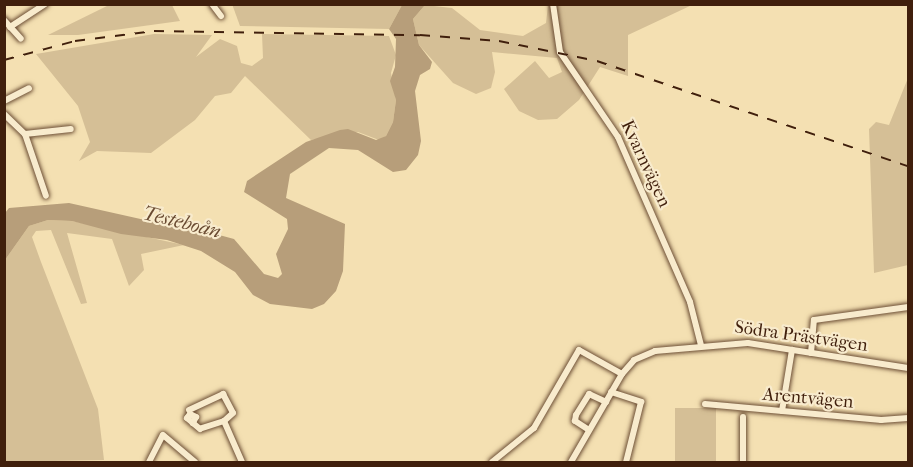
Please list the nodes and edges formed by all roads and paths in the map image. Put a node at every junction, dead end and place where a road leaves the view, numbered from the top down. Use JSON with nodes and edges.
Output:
{"nodes":[{"id":1,"x":45,"y":4,"type":"edge"},
{"id":2,"x":212,"y":4,"type":"edge"},
{"id":3,"x":553,"y":4,"type":"edge"},
{"id":4,"x":221,"y":16,"type":"dead end"},
{"id":5,"x":4,"y":20,"type":"edge"},
{"id":6,"x":10,"y":27,"type":"junction"},
{"id":7,"x":21,"y":39,"type":"dead end"},
{"id":8,"x":29,"y":88,"type":"dead end"},
{"id":9,"x":4,"y":101,"type":"edge"},
{"id":10,"x":4,"y":114,"type":"edge"},
{"id":11,"x":71,"y":129,"type":"dead end"},
{"id":12,"x":25,"y":134,"type":"junction"},
{"id":13,"x":46,"y":196,"type":"dead end"},
{"id":14,"x":909,"y":307,"type":"edge"},
{"id":15,"x":701,"y":345,"type":"junction"},
{"id":16,"x":792,"y":350,"type":"junction"},
{"id":17,"x":811,"y":353,"type":"junction"},
{"id":18,"x":909,"y":368,"type":"edge"},
{"id":19,"x":622,"y":374,"type":"junction"},
{"id":20,"x":611,"y":392,"type":"junction"},
{"id":21,"x":606,"y":402,"type":"junction"},
{"id":22,"x":705,"y":404,"type":"dead end"},
{"id":23,"x":189,"y":410,"type":"dead end"},
{"id":24,"x":782,"y":411,"type":"junction"},
{"id":25,"x":743,"y":417,"type":"dead end"},
{"id":26,"x":909,"y":418,"type":"edge"},
{"id":27,"x":224,"y":421,"type":"junction"},
{"id":28,"x":193,"y":423,"type":"dead end"},
{"id":29,"x":590,"y":430,"type":"junction"},
{"id":30,"x":149,"y":462,"type":"edge"},
{"id":31,"x":195,"y":462,"type":"edge"},
{"id":32,"x":242,"y":462,"type":"edge"},
{"id":33,"x":492,"y":462,"type":"edge"},
{"id":34,"x":571,"y":462,"type":"edge"},
{"id":35,"x":626,"y":462,"type":"edge"},
{"id":36,"x":743,"y":462,"type":"edge"}],
"edges":[{"from":1,"to":6,"type":"street"},
{"from":2,"to":4,"type":"street"},
{"from":3,"to":15,"type":"street","name":"Kvarnvägen"},
{"from":5,"to":6,"type":"street"},
{"from":6,"to":7,"type":"street"},
{"from":8,"to":9,"type":"street"},
{"from":10,"to":12,"type":"street"},
{"from":11,"to":12,"type":"street"},
{"from":12,"to":13,"type":"street"},
{"from":14,"to":17,"type":"street"},
{"from":15,"to":16,"type":"street","name":"Södra Prästvägen"},
{"from":15,"to":19,"type":"street","name":"Södra Prästvägen"},
{"from":16,"to":17,"type":"street","name":"Södra Prästvägen"},
{"from":16,"to":24,"type":"street"},
{"from":17,"to":18,"type":"street","name":"Södra Prästvägen"},
{"from":19,"to":20,"type":"street","name":"Södra Prästvägen"},
{"from":19,"to":33,"type":"street"},
{"from":20,"to":21,"type":"street","name":"Södra Prästvägen"},
{"from":20,"to":35,"type":"street"},
{"from":21,"to":29,"type":"street","name":"Södra Prästvägen"},
{"from":21,"to":29,"type":"street"},
{"from":22,"to":24,"type":"street","name":"Arentvägen"},
{"from":23,"to":27,"type":"street"},
{"from":24,"to":26,"type":"street","name":"Arentvägen"},
{"from":25,"to":36,"type":"street"},
{"from":27,"to":28,"type":"street"},
{"from":27,"to":32,"type":"street"},
{"from":29,"to":34,"type":"street","name":"Södra Prästvägen"},
{"from":30,"to":31,"type":"street"}]}
